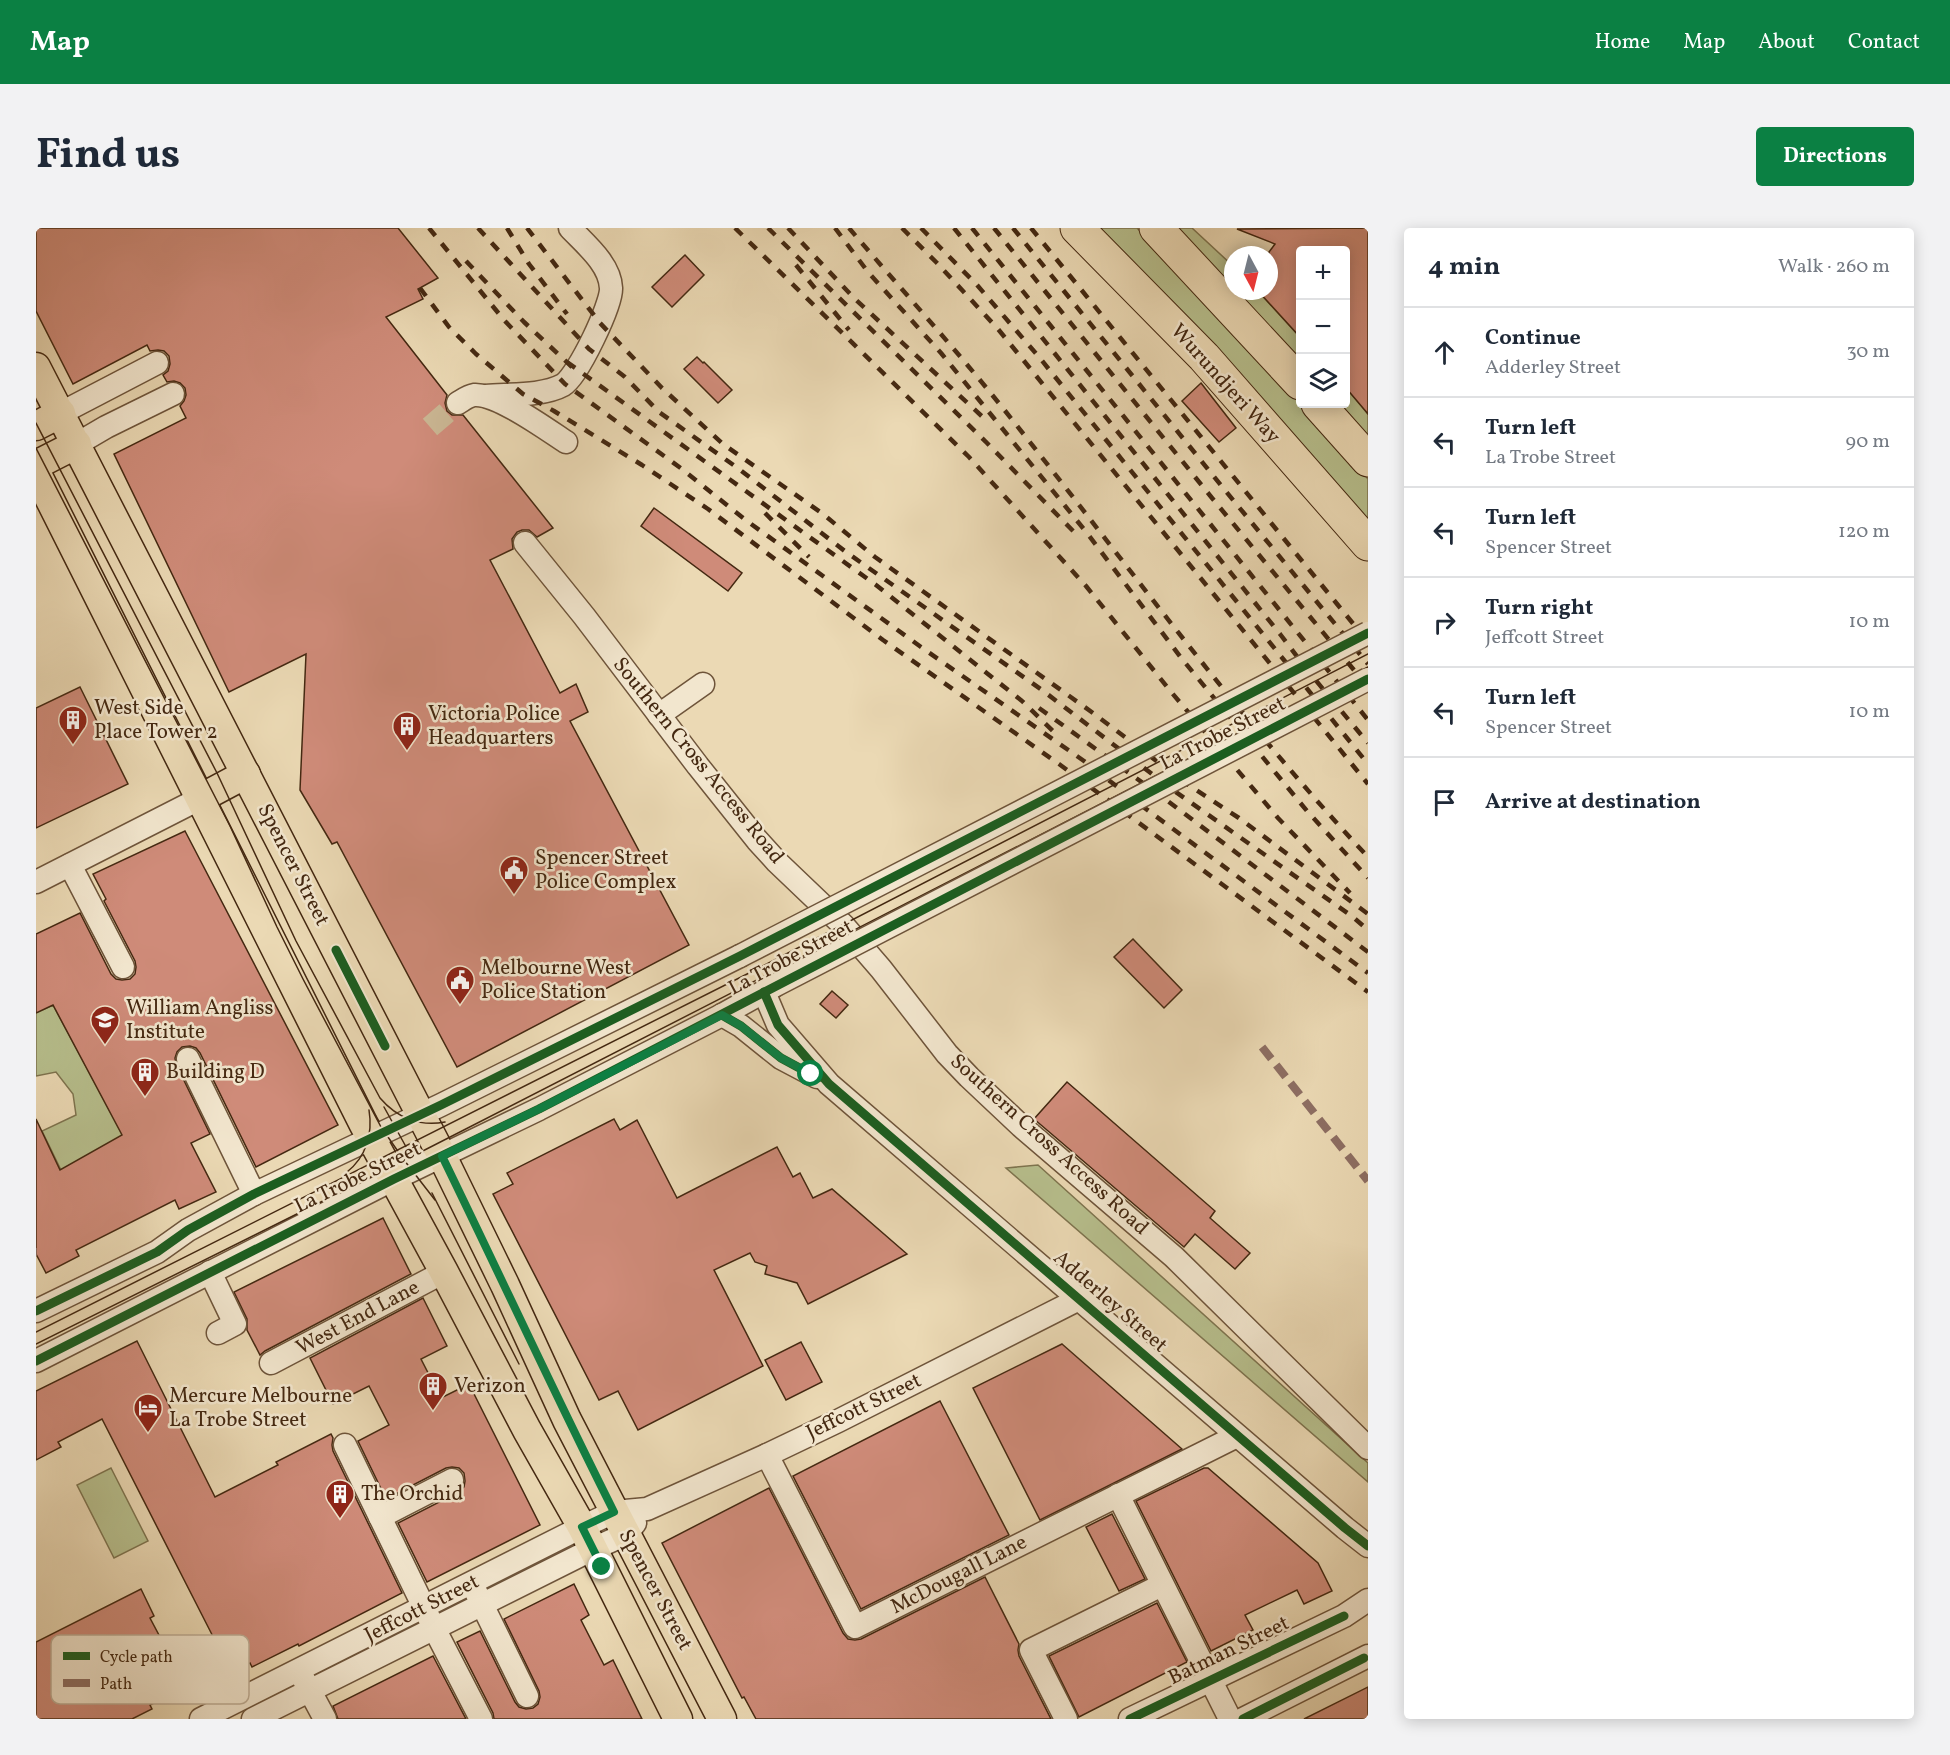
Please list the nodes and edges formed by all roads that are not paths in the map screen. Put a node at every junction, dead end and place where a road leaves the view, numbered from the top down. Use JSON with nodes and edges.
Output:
{"nodes":[{"id":1,"x":570,"y":228,"type":"edge"},
{"id":2,"x":1077,"y":228,"type":"edge"},
{"id":3,"x":1156,"y":228,"type":"edge"},
{"id":4,"x":157,"y":363,"type":"dead end"},
{"id":5,"x":36,"y":367,"type":"edge"},
{"id":6,"x":1296,"y":379,"type":"edge"},
{"id":7,"x":173,"y":394,"type":"dead end"},
{"id":8,"x":486,"y":396,"type":"junction"},
{"id":9,"x":458,"y":403,"type":"tunnel mouth"},
{"id":10,"x":1322,"y":408,"type":"edge"},
{"id":11,"x":48,"y":419,"type":"edge"},
{"id":12,"x":566,"y":442,"type":"dead end"},
{"id":13,"x":77,"y":444,"type":"junction"},
{"id":14,"x":1368,"y":460,"type":"edge"},
{"id":15,"x":36,"y":465,"type":"edge"},
{"id":16,"x":36,"y":472,"type":"edge"},
{"id":17,"x":525,"y":543,"type":"dead end"},
{"id":18,"x":1368,"y":544,"type":"edge"},
{"id":19,"x":1368,"y":633,"type":"edge"},
{"id":20,"x":1368,"y":679,"type":"edge"},
{"id":21,"x":702,"y":684,"type":"dead end"},
{"id":22,"x":659,"y":715,"type":"junction"},
{"id":23,"x":246,"y":774,"type":"junction"},
{"id":24,"x":201,"y":798,"type":"junction"},
{"id":25,"x":70,"y":865,"type":"junction"},
{"id":26,"x":36,"y":882,"type":"edge"},
{"id":27,"x":123,"y":967,"type":"dead end"},
{"id":28,"x":769,"y":989,"type":"junction"},
{"id":29,"x":722,"y":1015,"type":"junction"},
{"id":30,"x":188,"y":1059,"type":"dead end"},
{"id":31,"x":829,"y":1083,"type":"junction"},
{"id":32,"x":421,"y":1114,"type":"junction"},
{"id":33,"x":372,"y":1137,"type":"junction"},
{"id":34,"x":442,"y":1156,"type":"junction"},
{"id":35,"x":394,"y":1179,"type":"junction"},
{"id":36,"x":254,"y":1194,"type":"junction"},
{"id":37,"x":210,"y":1272,"type":"junction"},
{"id":38,"x":444,"y":1272,"type":"junction"},
{"id":39,"x":1079,"y":1299,"type":"junction"},
{"id":40,"x":36,"y":1311,"type":"edge"},
{"id":41,"x":218,"y":1333,"type":"dead end"},
{"id":42,"x":36,"y":1361,"type":"edge"},
{"id":43,"x":271,"y":1363,"type":"dead end"},
{"id":44,"x":1237,"y":1436,"type":"junction"},
{"id":45,"x":345,"y":1445,"type":"dead end"},
{"id":46,"x":1368,"y":1448,"type":"edge"},
{"id":47,"x":767,"y":1455,"type":"junction"},
{"id":48,"x":452,"y":1480,"type":"dead end"},
{"id":49,"x":1118,"y":1495,"type":"junction"},
{"id":50,"x":380,"y":1517,"type":"junction"},
{"id":51,"x":620,"y":1523,"type":"junction"},
{"id":52,"x":588,"y":1538,"type":"junction"},
{"id":53,"x":1368,"y":1546,"type":"edge"},
{"id":54,"x":471,"y":1584,"type":"junction"},
{"id":55,"x":1162,"y":1585,"type":"junction"},
{"id":56,"x":1368,"y":1600,"type":"edge"},
{"id":57,"x":482,"y":1604,"type":"junction"},
{"id":58,"x":429,"y":1618,"type":"junction"},
{"id":59,"x":1368,"y":1656,"type":"edge"},
{"id":60,"x":299,"y":1670,"type":"junction"},
{"id":61,"x":1210,"y":1680,"type":"junction"},
{"id":62,"x":310,"y":1690,"type":"junction"},
{"id":63,"x":249,"y":1695,"type":"edge"},
{"id":64,"x":527,"y":1696,"type":"dead end"},
{"id":65,"x":231,"y":1704,"type":"edge"},
{"id":66,"x":201,"y":1719,"type":"edge"},
{"id":67,"x":253,"y":1719,"type":"edge"},
{"id":68,"x":325,"y":1719,"type":"edge"},
{"id":69,"x":481,"y":1719,"type":"edge"},
{"id":70,"x":678,"y":1719,"type":"edge"},
{"id":71,"x":723,"y":1719,"type":"edge"},
{"id":72,"x":1066,"y":1719,"type":"edge"},
{"id":73,"x":1130,"y":1719,"type":"edge"},
{"id":74,"x":1230,"y":1719,"type":"edge"},
{"id":75,"x":1243,"y":1719,"type":"edge"}],
"edges":[{"from":1,"to":8,"type":"street"},
{"from":2,"to":18,"type":"highway","name":"Wurundjeri Way"},
{"from":3,"to":6,"type":"highway"},
{"from":4,"to":11,"type":"street"},
{"from":5,"to":11,"type":"main road","name":"Spencer Street"},
{"from":7,"to":13,"type":"street"},
{"from":8,"to":9,"type":"street"},
{"from":8,"to":12,"type":"street"},
{"from":10,"to":14,"type":"highway"},
{"from":11,"to":13,"type":"main road","name":"Spencer Street"},
{"from":13,"to":15,"type":"main road"},
{"from":13,"to":23,"type":"main road","name":"Spencer Street"},
{"from":16,"to":24,"type":"main road","name":"Spencer Street"},
{"from":17,"to":22,"type":"street","name":"Southern Cross Access Road"},
{"from":19,"to":32,"type":"street","name":"La Trobe Street","bridge":true},
{"from":20,"to":28,"type":"street","name":"La Trobe Street","bridge":true},
{"from":21,"to":22,"type":"street"},
{"from":22,"to":46,"type":"street","name":"Southern Cross Access Road"},
{"from":23,"to":24,"type":"main road"},
{"from":23,"to":32,"type":"main road","name":"Spencer Street"},
{"from":24,"to":25,"type":"street"},
{"from":24,"to":33,"type":"main road","name":"Spencer Street"},
{"from":25,"to":26,"type":"street"},
{"from":25,"to":27,"type":"street"},
{"from":28,"to":29,"type":"street","name":"La Trobe Street"},
{"from":28,"to":31,"type":"street","name":"Adderley Street"},
{"from":29,"to":31,"type":"street","name":"Adderley Street"},
{"from":29,"to":34,"type":"street","name":"La Trobe Street"},
{"from":30,"to":36,"type":"street"},
{"from":31,"to":39,"type":"street","name":"Adderley Street"},
{"from":32,"to":33,"type":"street","name":"La Trobe Street"},
{"from":32,"to":34,"type":"main road","name":"Spencer Street"},
{"from":33,"to":35,"type":"main road","name":"Spencer Street"},
{"from":33,"to":36,"type":"street","name":"La Trobe Street"},
{"from":34,"to":35,"type":"street","name":"La Trobe Street"},
{"from":34,"to":51,"type":"main road","name":"Spencer Street"},
{"from":35,"to":37,"type":"street","name":"La Trobe Street"},
{"from":35,"to":38,"type":"main road","name":"Spencer Street"},
{"from":36,"to":40,"type":"street","name":"La Trobe Street"},
{"from":37,"to":41,"type":"street"},
{"from":37,"to":42,"type":"street","name":"La Trobe Street"},
{"from":38,"to":43,"type":"street","name":"West End Lane"},
{"from":38,"to":52,"type":"main road","name":"Spencer Street"},
{"from":39,"to":44,"type":"street","name":"Adderley Street"},
{"from":39,"to":47,"type":"street","name":"Jeffcott Street"},
{"from":44,"to":49,"type":"street","name":"McDougall Lane"},
{"from":44,"to":53,"type":"street","name":"Adderley Street"},
{"from":45,"to":50,"type":"street"},
{"from":47,"to":49,"type":"street","name":"McDougall Lane"},
{"from":47,"to":51,"type":"street","name":"Jeffcott Street"},
{"from":48,"to":50,"type":"street"},
{"from":49,"to":55,"type":"street"},
{"from":50,"to":58,"type":"street"},
{"from":51,"to":52,"type":"street","name":"Jeffcott Street"},
{"from":51,"to":71,"type":"main road","name":"Spencer Street"},
{"from":52,"to":54,"type":"street","name":"Jeffcott Street"},
{"from":52,"to":57,"type":"street","name":"Jeffcott Street"},
{"from":52,"to":70,"type":"main road","name":"Spencer Street"},
{"from":54,"to":57,"type":"street"},
{"from":54,"to":58,"type":"street","name":"Jeffcott Street"},
{"from":55,"to":61,"type":"street"},
{"from":55,"to":72,"type":"street"},
{"from":56,"to":61,"type":"street","name":"Batman Street"},
{"from":57,"to":58,"type":"street","name":"Jeffcott Street"},
{"from":57,"to":64,"type":"street"},
{"from":58,"to":60,"type":"street","name":"Jeffcott Street"},
{"from":58,"to":62,"type":"street","name":"Jeffcott Street"},
{"from":58,"to":69,"type":"street"},
{"from":59,"to":75,"type":"street"},
{"from":60,"to":62,"type":"street"},
{"from":60,"to":63,"type":"street","name":"Jeffcott Street"},
{"from":61,"to":73,"type":"street","name":"Batman Street"},
{"from":61,"to":74,"type":"street"},
{"from":62,"to":67,"type":"street","name":"Jeffcott Street"},
{"from":62,"to":68,"type":"street"},
{"from":65,"to":66,"type":"street","name":"Jeffcott Street"}]}
